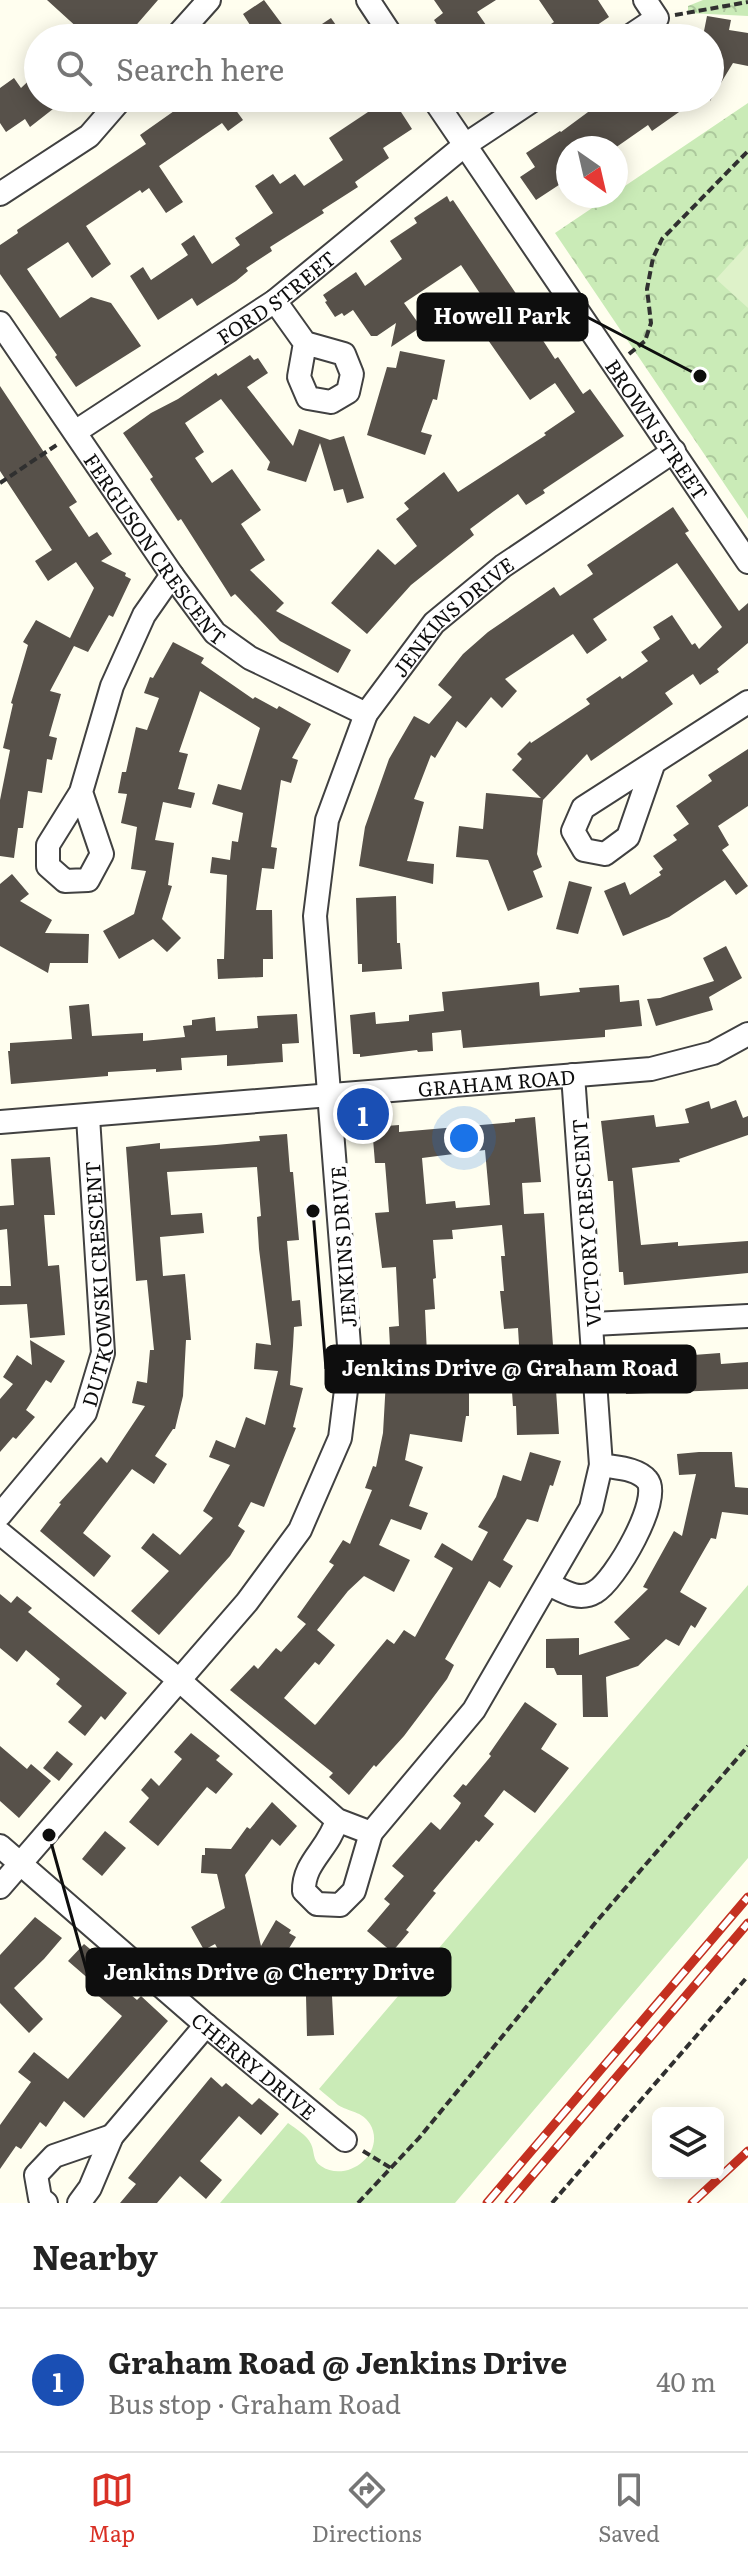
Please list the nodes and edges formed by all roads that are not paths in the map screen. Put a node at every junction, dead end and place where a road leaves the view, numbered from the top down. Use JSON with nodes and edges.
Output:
{"nodes":[{"id":1,"x":209,"y":0,"type":"edge"},
{"id":2,"x":368,"y":0,"type":"edge"},
{"id":3,"x":188,"y":24,"type":"edge"},
{"id":4,"x":384,"y":24,"type":"edge"},
{"id":5,"x":110,"y":112,"type":"edge"},
{"id":6,"x":443,"y":112,"type":"edge"},
{"id":7,"x":515,"y":112,"type":"edge"},
{"id":8,"x":465,"y":145,"type":"junction"},
{"id":9,"x":0,"y":194,"type":"edge"},
{"id":10,"x":275,"y":301,"type":"junction"},
{"id":11,"x":0,"y":323,"type":"edge"},
{"id":12,"x":305,"y":343,"type":"dead end"},
{"id":13,"x":75,"y":432,"type":"junction"},
{"id":14,"x":674,"y":451,"type":"junction"},
{"id":15,"x":748,"y":562,"type":"edge"},
{"id":16,"x":172,"y":575,"type":"junction"},
{"id":17,"x":748,"y":702,"type":"edge"},
{"id":18,"x":366,"y":714,"type":"junction"},
{"id":19,"x":653,"y":765,"type":"dead end"},
{"id":20,"x":81,"y":792,"type":"dead end"},
{"id":21,"x":748,"y":1034,"type":"edge"},
{"id":22,"x":573,"y":1075,"type":"junction"},
{"id":23,"x":331,"y":1096,"type":"junction"},
{"id":24,"x":88,"y":1117,"type":"junction"},
{"id":25,"x":0,"y":1122,"type":"edge"},
{"id":26,"x":748,"y":1316,"type":"edge"},
{"id":27,"x":593,"y":1324,"type":"junction"},
{"id":28,"x":601,"y":1465,"type":"junction"},
{"id":29,"x":0,"y":1515,"type":"edge"},
{"id":30,"x":0,"y":1533,"type":"edge"},
{"id":31,"x":549,"y":1584,"type":"junction"},
{"id":32,"x":179,"y":1680,"type":"junction"},
{"id":33,"x":337,"y":1820,"type":"junction"},
{"id":34,"x":371,"y":1833,"type":"junction"},
{"id":35,"x":0,"y":1846,"type":"edge"},
{"id":36,"x":21,"y":1864,"type":"junction"},
{"id":37,"x":0,"y":1887,"type":"edge"},
{"id":38,"x":206,"y":2025,"type":"junction"},
{"id":39,"x":112,"y":2136,"type":"junction"},
{"id":40,"x":345,"y":2140,"type":"road end"},
{"id":41,"x":46,"y":2203,"type":"edge"},
{"id":42,"x":79,"y":2203,"type":"edge"}],
"edges":[{"from":1,"to":3,"type":"street"},
{"from":2,"to":4,"type":"street"},
{"from":5,"to":9,"type":"street"},
{"from":6,"to":8,"type":"street","name":"BROWN STREET"},
{"from":7,"to":8,"type":"street","name":"FORD STREET"},
{"from":8,"to":10,"type":"street","name":"FORD STREET"},
{"from":8,"to":14,"type":"street","name":"BROWN STREET"},
{"from":10,"to":12,"type":"street"},
{"from":10,"to":13,"type":"street","name":"FORD STREET"},
{"from":11,"to":13,"type":"street","name":"FERGUSON CRESCENT"},
{"from":13,"to":16,"type":"street","name":"FERGUSON CRESCENT"},
{"from":14,"to":15,"type":"street","name":"BROWN STREET"},
{"from":14,"to":18,"type":"street","name":"JENKINS DRIVE"},
{"from":16,"to":18,"type":"street","name":"FERGUSON CRESCENT"},
{"from":16,"to":20,"type":"street"},
{"from":17,"to":19,"type":"street"},
{"from":18,"to":23,"type":"street","name":"JENKINS DRIVE"},
{"from":21,"to":22,"type":"street","name":"GRAHAM ROAD"},
{"from":22,"to":23,"type":"street","name":"GRAHAM ROAD"},
{"from":22,"to":27,"type":"street","name":"VICTORY CRESCENT"},
{"from":23,"to":24,"type":"street","name":"GRAHAM ROAD"},
{"from":23,"to":32,"type":"street","name":"JENKINS DRIVE"},
{"from":24,"to":25,"type":"street","name":"GRAHAM ROAD"},
{"from":24,"to":29,"type":"street","name":"DUTKOWSKI CRESCENT"},
{"from":26,"to":27,"type":"street"},
{"from":27,"to":28,"type":"street","name":"VICTORY CRESCENT"},
{"from":28,"to":31,"type":"street","name":"VICTORY CRESCENT"},
{"from":28,"to":31,"type":"street"},
{"from":30,"to":32,"type":"street"},
{"from":31,"to":34,"type":"street","name":"VICTORY CRESCENT"},
{"from":32,"to":33,"type":"street"},
{"from":32,"to":36,"type":"street","name":"JENKINS DRIVE"},
{"from":33,"to":34,"type":"street"},
{"from":33,"to":34,"type":"street","name":"VICTORY CRESCENT"},
{"from":35,"to":36,"type":"street","name":"CHERRY DRIVE"},
{"from":36,"to":37,"type":"street","name":"JENKINS DRIVE"},
{"from":36,"to":38,"type":"street","name":"CHERRY DRIVE"},
{"from":38,"to":39,"type":"street"},
{"from":38,"to":40,"type":"street","name":"CHERRY DRIVE"},
{"from":39,"to":41,"type":"street"},
{"from":39,"to":42,"type":"street"}]}
